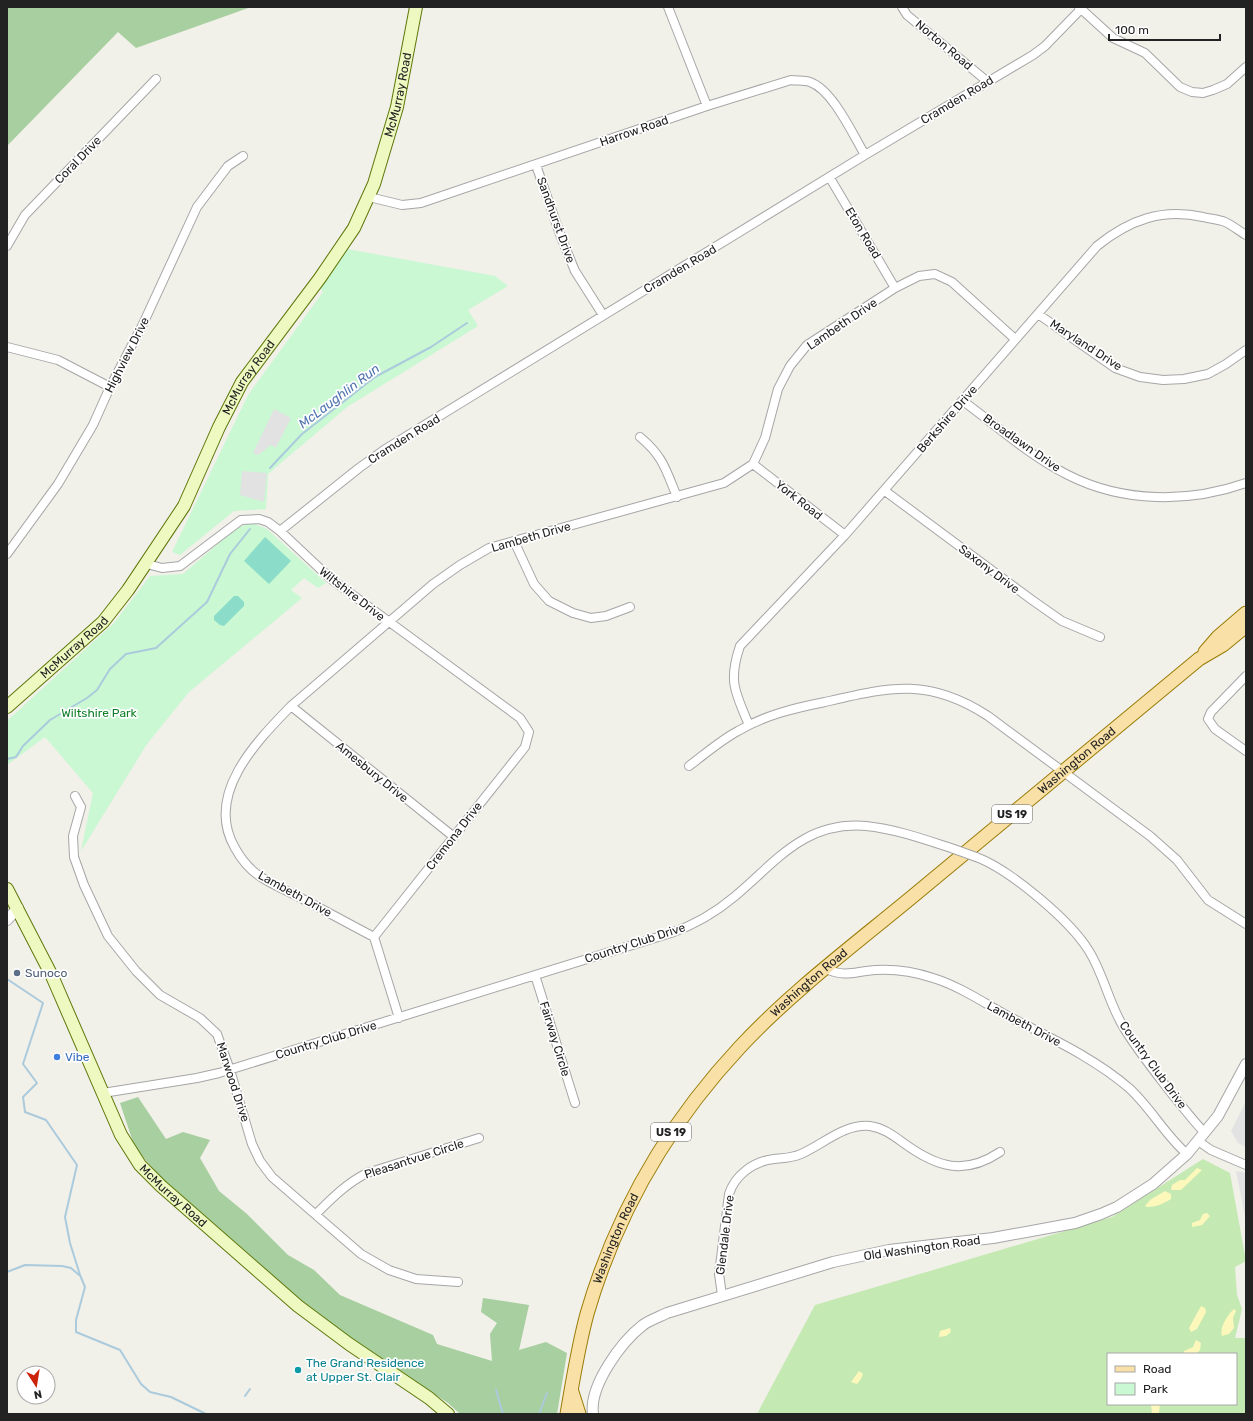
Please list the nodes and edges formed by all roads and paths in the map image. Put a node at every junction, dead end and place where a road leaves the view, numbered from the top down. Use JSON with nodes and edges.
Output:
{"nodes":[{"id":1,"x":416,"y":7,"type":"edge"},
{"id":2,"x":668,"y":7,"type":"edge"},
{"id":3,"x":902,"y":7,"type":"edge"},
{"id":4,"x":1080,"y":8,"type":"edge"},
{"id":5,"x":1246,"y":67,"type":"edge"},
{"id":6,"x":156,"y":79,"type":"dead end"},
{"id":7,"x":988,"y":82,"type":"junction"},
{"id":8,"x":707,"y":106,"type":"junction"},
{"id":9,"x":865,"y":155,"type":"junction"},
{"id":10,"x":243,"y":156,"type":"dead end"},
{"id":11,"x":536,"y":165,"type":"junction"},
{"id":12,"x":830,"y":178,"type":"junction"},
{"id":13,"x":369,"y":197,"type":"junction"},
{"id":14,"x":1246,"y":235,"type":"edge"},
{"id":15,"x":7,"y":246,"type":"edge"},
{"id":16,"x":895,"y":288,"type":"junction"},
{"id":17,"x":1038,"y":314,"type":"junction"},
{"id":18,"x":603,"y":315,"type":"junction"},
{"id":19,"x":1015,"y":339,"type":"junction"},
{"id":20,"x":7,"y":347,"type":"edge"},
{"id":21,"x":1246,"y":350,"type":"edge"},
{"id":22,"x":110,"y":387,"type":"junction"},
{"id":23,"x":963,"y":401,"type":"junction"},
{"id":24,"x":640,"y":437,"type":"dead end"},
{"id":25,"x":753,"y":464,"type":"junction"},
{"id":26,"x":1246,"y":483,"type":"edge"},
{"id":27,"x":885,"y":491,"type":"junction"},
{"id":28,"x":677,"y":497,"type":"junction"},
{"id":29,"x":280,"y":531,"type":"junction"},
{"id":30,"x":845,"y":535,"type":"junction"},
{"id":31,"x":514,"y":541,"type":"junction"},
{"id":32,"x":7,"y":554,"type":"edge"},
{"id":33,"x":147,"y":564,"type":"junction"},
{"id":34,"x":630,"y":607,"type":"dead end"},
{"id":35,"x":1246,"y":613,"type":"edge"},
{"id":36,"x":390,"y":622,"type":"junction"},
{"id":37,"x":1246,"y":626,"type":"edge"},
{"id":38,"x":1100,"y":637,"type":"dead end"},
{"id":39,"x":1198,"y":660,"type":"junction"},
{"id":40,"x":1246,"y":676,"type":"edge"},
{"id":41,"x":290,"y":706,"type":"junction"},
{"id":42,"x":7,"y":707,"type":"edge"},
{"id":43,"x":749,"y":725,"type":"junction"},
{"id":44,"x":529,"y":732,"type":"joint"},
{"id":45,"x":1246,"y":751,"type":"edge"},
{"id":46,"x":689,"y":766,"type":"dead end"},
{"id":47,"x":1064,"y":772,"type":"junction"},
{"id":48,"x":75,"y":796,"type":"dead end"},
{"id":49,"x":454,"y":837,"type":"junction"},
{"id":50,"x":7,"y":889,"type":"edge"},
{"id":51,"x":18,"y":908,"type":"junction"},
{"id":52,"x":7,"y":920,"type":"edge"},
{"id":53,"x":1246,"y":924,"type":"edge"},
{"id":54,"x":374,"y":937,"type":"junction"},
{"id":55,"x":826,"y":969,"type":"junction"},
{"id":56,"x":535,"y":975,"type":"junction"},
{"id":57,"x":399,"y":1018,"type":"junction"},
{"id":58,"x":1246,"y":1064,"type":"edge"},
{"id":59,"x":230,"y":1070,"type":"junction"},
{"id":60,"x":103,"y":1093,"type":"junction"},
{"id":61,"x":575,"y":1104,"type":"dead end"},
{"id":62,"x":1202,"y":1137,"type":"junction"},
{"id":63,"x":479,"y":1138,"type":"dead end"},
{"id":64,"x":1000,"y":1152,"type":"dead end"},
{"id":65,"x":1187,"y":1154,"type":"junction"},
{"id":66,"x":1246,"y":1165,"type":"edge"},
{"id":67,"x":316,"y":1214,"type":"junction"},
{"id":68,"x":458,"y":1282,"type":"dead end"},
{"id":69,"x":722,"y":1295,"type":"junction"},
{"id":70,"x":572,"y":1388,"type":"junction"},
{"id":71,"x":448,"y":1414,"type":"edge"},
{"id":72,"x":567,"y":1414,"type":"edge"},
{"id":73,"x":578,"y":1414,"type":"edge"},
{"id":74,"x":593,"y":1414,"type":"edge"}],
"edges":[{"from":1,"to":13,"type":"main road","name":"McMurray Road"},
{"from":2,"to":8,"type":"street"},
{"from":3,"to":7,"type":"street","name":"Norton Road"},
{"from":4,"to":5,"type":"street"},
{"from":4,"to":7,"type":"street","name":"Cramden Road"},
{"from":6,"to":15,"type":"street","name":"Coral Drive"},
{"from":7,"to":9,"type":"street","name":"Cramden Road"},
{"from":8,"to":9,"type":"street","name":"Harrow Road"},
{"from":8,"to":11,"type":"street","name":"Harrow Road"},
{"from":9,"to":12,"type":"street","name":"Cramden Road"},
{"from":10,"to":22,"type":"street","name":"Highview Drive"},
{"from":11,"to":13,"type":"street","name":"Harrow Road"},
{"from":11,"to":18,"type":"street","name":"Sandhurst Drive"},
{"from":12,"to":16,"type":"street","name":"Eton Road"},
{"from":12,"to":18,"type":"street","name":"Cramden Road"},
{"from":13,"to":33,"type":"main road","name":"McMurray Road"},
{"from":14,"to":17,"type":"street","name":"Berkshire Drive"},
{"from":16,"to":19,"type":"street","name":"Lambeth Drive"},
{"from":16,"to":25,"type":"street","name":"Lambeth Drive"},
{"from":17,"to":19,"type":"street","name":"Berkshire Drive"},
{"from":17,"to":21,"type":"street","name":"Maryland Drive"},
{"from":18,"to":29,"type":"street","name":"Cramden Road"},
{"from":19,"to":23,"type":"street","name":"Berkshire Drive"},
{"from":20,"to":22,"type":"street"},
{"from":22,"to":32,"type":"street","name":"Highview Drive"},
{"from":23,"to":26,"type":"street","name":"Broadlawn Drive"},
{"from":23,"to":27,"type":"street","name":"Berkshire Drive"},
{"from":24,"to":28,"type":"street"},
{"from":25,"to":28,"type":"street","name":"Lambeth Drive"},
{"from":25,"to":30,"type":"street","name":"York Road"},
{"from":27,"to":30,"type":"street","name":"Berkshire Drive"},
{"from":27,"to":38,"type":"street","name":"Saxony Drive"},
{"from":28,"to":31,"type":"street","name":"Lambeth Drive"},
{"from":29,"to":33,"type":"street","name":"Wiltshire Drive"},
{"from":29,"to":36,"type":"street","name":"Wiltshire Drive"},
{"from":30,"to":43,"type":"street","name":"Berkshire Drive"},
{"from":31,"to":34,"type":"street"},
{"from":31,"to":36,"type":"street","name":"Lambeth Drive"},
{"from":33,"to":42,"type":"main road","name":"McMurray Road"},
{"from":35,"to":39,"type":"main road","name":"Washington Road","number":"US 19"},
{"from":36,"to":41,"type":"street","name":"Lambeth Drive"},
{"from":36,"to":44,"type":"street","name":"Wiltshire Drive"},
{"from":37,"to":39,"type":"main road","name":"Washington Road","number":"US 19"},
{"from":39,"to":47,"type":"main road","name":"Washington Road","number":"US 19"},
{"from":40,"to":45,"type":"street"},
{"from":41,"to":49,"type":"street","name":"Amesbury Drive"},
{"from":41,"to":54,"type":"street","name":"Lambeth Drive"},
{"from":43,"to":46,"type":"street"},
{"from":43,"to":47,"type":"street"},
{"from":44,"to":49,"type":"street","name":"Cremona Drive"},
{"from":47,"to":53,"type":"street"},
{"from":47,"to":55,"type":"main road","name":"Washington Road","number":"US 19"},
{"from":48,"to":59,"type":"street","name":"Marwood Drive"},
{"from":49,"to":54,"type":"street","name":"Cremona Drive"},
{"from":50,"to":51,"type":"main road","name":"McMurray Road"},
{"from":51,"to":52,"type":"street"},
{"from":51,"to":60,"type":"main road","name":"McMurray Road"},
{"from":54,"to":57,"type":"street"},
{"from":55,"to":65,"type":"street","name":"Lambeth Drive"},
{"from":55,"to":70,"type":"main road","name":"Washington Road","number":"US 19"},
{"from":56,"to":57,"type":"street","name":"Country Club Drive"},
{"from":56,"to":61,"type":"street","name":"Fairway Circle"},
{"from":56,"to":62,"type":"street","name":"Country Club Drive","bridge":true},
{"from":57,"to":59,"type":"street","name":"Country Club Drive"},
{"from":58,"to":62,"type":"street","name":"Old Washington Road"},
{"from":59,"to":60,"type":"street","name":"Country Club Drive"},
{"from":59,"to":67,"type":"street","name":"Marwood Drive"},
{"from":60,"to":71,"type":"main road","name":"McMurray Road"},
{"from":62,"to":65,"type":"street","name":"Old Washington Road"},
{"from":62,"to":66,"type":"street","name":"Country Club Drive"},
{"from":63,"to":67,"type":"street","name":"Pleasantvue Circle"},
{"from":64,"to":69,"type":"street","name":"Glendale Drive"},
{"from":65,"to":69,"type":"street","name":"Old Washington Road"},
{"from":67,"to":68,"type":"street","name":"Marwood Drive"},
{"from":69,"to":74,"type":"street","name":"Old Washington Road"},
{"from":70,"to":72,"type":"main road","name":"Washington Road","number":"US 19"},
{"from":70,"to":73,"type":"main road"}]}
